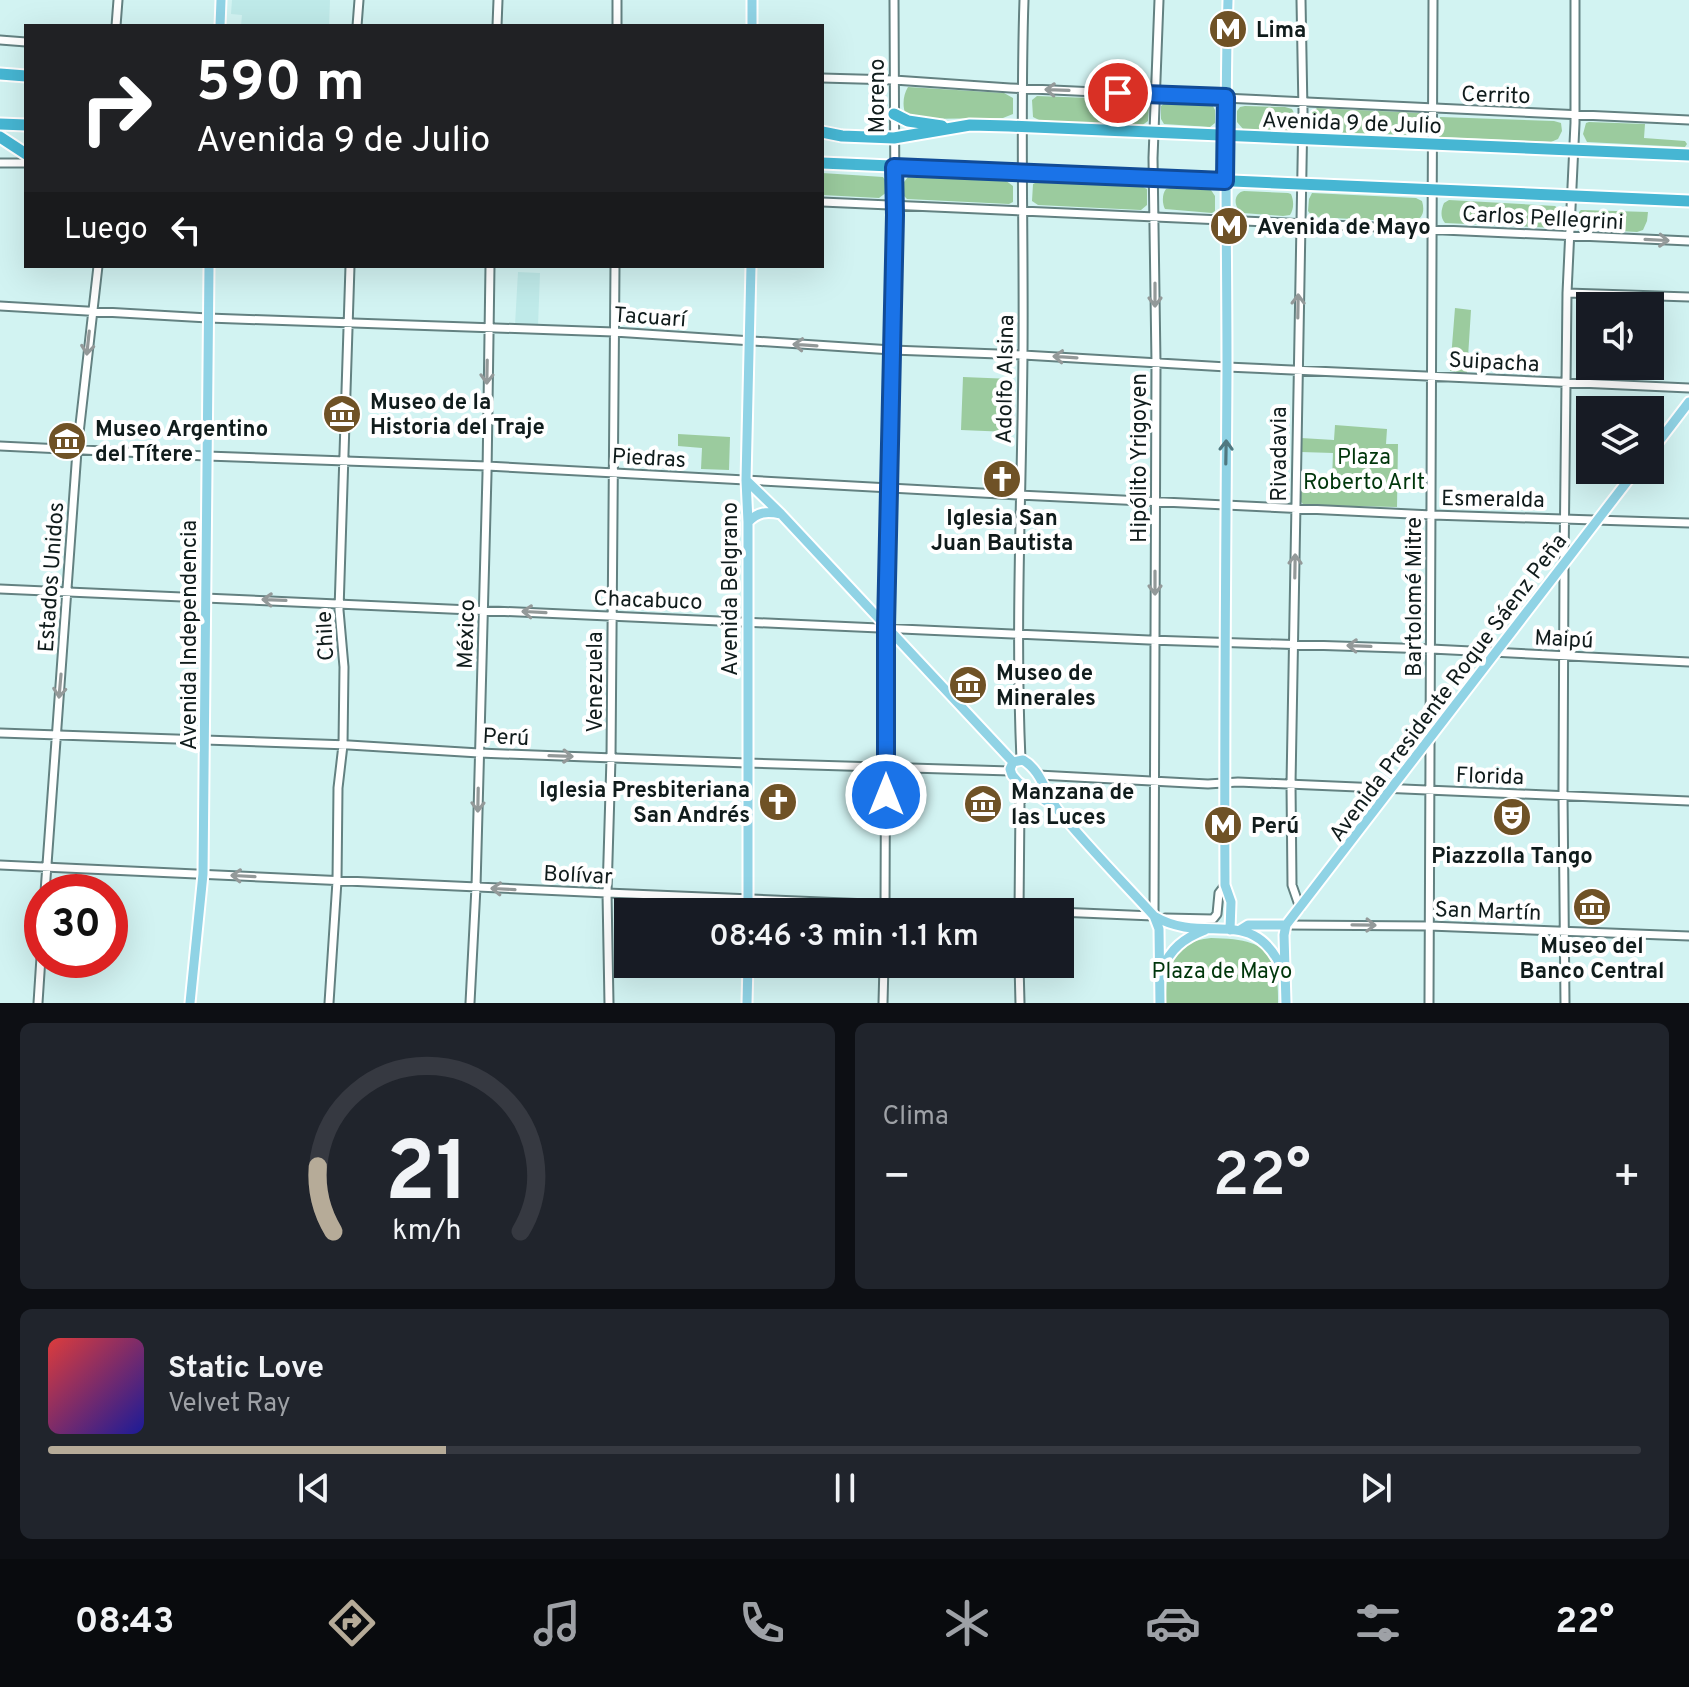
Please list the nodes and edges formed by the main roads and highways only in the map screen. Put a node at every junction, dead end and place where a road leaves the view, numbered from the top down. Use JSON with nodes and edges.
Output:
{"nodes":[{"id":1,"x":221,"y":0,"type":"edge"},
{"id":2,"x":752,"y":0,"type":"edge"},
{"id":3,"x":1228,"y":0,"type":"edge"},
{"id":4,"x":220,"y":24,"type":"edge"},
{"id":5,"x":752,"y":24,"type":"edge"},
{"id":6,"x":0,"y":74,"type":"edge"},
{"id":7,"x":24,"y":76,"type":"edge"},
{"id":8,"x":894,"y":114,"type":"road end"},
{"id":9,"x":0,"y":124,"type":"edge"},
{"id":10,"x":24,"y":125,"type":"edge"},
{"id":11,"x":955,"y":127,"type":"junction"},
{"id":12,"x":824,"y":132,"type":"edge"},
{"id":13,"x":1225,"y":136,"type":"junction"},
{"id":14,"x":0,"y":137,"type":"edge"},
{"id":15,"x":24,"y":153,"type":"edge"},
{"id":16,"x":1689,"y":155,"type":"edge"},
{"id":17,"x":824,"y":163,"type":"edge"},
{"id":18,"x":1225,"y":181,"type":"junction"},
{"id":19,"x":1689,"y":201,"type":"edge"},
{"id":20,"x":209,"y":268,"type":"edge"},
{"id":21,"x":751,"y":268,"type":"edge"},
{"id":22,"x":1689,"y":402,"type":"edge"},
{"id":23,"x":1664,"y":435,"type":"edge"},
{"id":24,"x":746,"y":480,"type":"junction"},
{"id":25,"x":1625,"y":484,"type":"edge"},
{"id":26,"x":781,"y":514,"type":"junction"},
{"id":27,"x":748,"y":522,"type":"junction"},
{"id":28,"x":1014,"y":764,"type":"junction"},
{"id":29,"x":1038,"y":775,"type":"junction"},
{"id":30,"x":1026,"y":787,"type":"junction"},
{"id":31,"x":1055,"y":807,"type":"junction"},
{"id":32,"x":749,"y":898,"type":"edge"},
{"id":33,"x":1154,"y":916,"type":"junction"},
{"id":34,"x":1286,"y":925,"type":"junction"},
{"id":35,"x":1209,"y":929,"type":"junction"},
{"id":36,"x":1235,"y":930,"type":"junction"},
{"id":37,"x":1160,"y":977,"type":"junction"},
{"id":38,"x":748,"y":978,"type":"edge"},
{"id":39,"x":1286,"y":978,"type":"junction"},
{"id":40,"x":190,"y":1003,"type":"edge"},
{"id":41,"x":747,"y":1003,"type":"edge"},
{"id":42,"x":1160,"y":1003,"type":"edge"},
{"id":43,"x":1286,"y":1003,"type":"edge"}],
"edges":[{"from":1,"to":4,"type":"main road"},
{"from":2,"to":5,"type":"main road"},
{"from":3,"to":13,"type":"main road"},
{"from":6,"to":7,"type":"highway"},
{"from":8,"to":11,"type":"highway"},
{"from":9,"to":10,"type":"highway"},
{"from":11,"to":12,"type":"highway","name":"Avenida 9 de Julio"},
{"from":11,"to":13,"type":"highway","name":"Avenida 9 de Julio"},
{"from":13,"to":16,"type":"highway","name":"Avenida 9 de Julio"},
{"from":13,"to":18,"type":"main road"},
{"from":14,"to":15,"type":"highway"},
{"from":17,"to":18,"type":"highway"},
{"from":18,"to":19,"type":"highway"},
{"from":36,"to":18,"type":"main road","one_way":true},
{"from":20,"to":40,"type":"main road","name":"Avenida Independencia"},
{"from":21,"to":24,"type":"main road","name":"Avenida Belgrano"},
{"from":22,"to":23,"type":"main road"},
{"from":24,"to":26,"type":"main road"},
{"from":24,"to":27,"type":"main road","name":"Avenida Belgrano"},
{"from":25,"to":34,"type":"main road","name":"Avenida Presidente Roque Sáenz Peña"},
{"from":26,"to":27,"type":"main road"},
{"from":26,"to":28,"type":"main road"},
{"from":27,"to":32,"type":"main road","name":"Avenida Belgrano"},
{"from":28,"to":29,"type":"main road"},
{"from":28,"to":30,"type":"main road"},
{"from":29,"to":30,"type":"main road"},
{"from":29,"to":31,"type":"main road"},
{"from":30,"to":31,"type":"main road"},
{"from":31,"to":33,"type":"main road"},
{"from":33,"to":35,"type":"main road","name":"Bolívar"},
{"from":33,"to":37,"type":"main road"},
{"from":34,"to":36,"type":"main road","name":"Bolívar"},
{"from":34,"to":39,"type":"main road"},
{"from":35,"to":36,"type":"main road","name":"Bolívar"},
{"from":35,"to":37,"type":"main road"},
{"from":36,"to":39,"type":"main road"},
{"from":37,"to":42,"type":"main road"},
{"from":38,"to":41,"type":"main road"},
{"from":39,"to":43,"type":"main road"}]}
